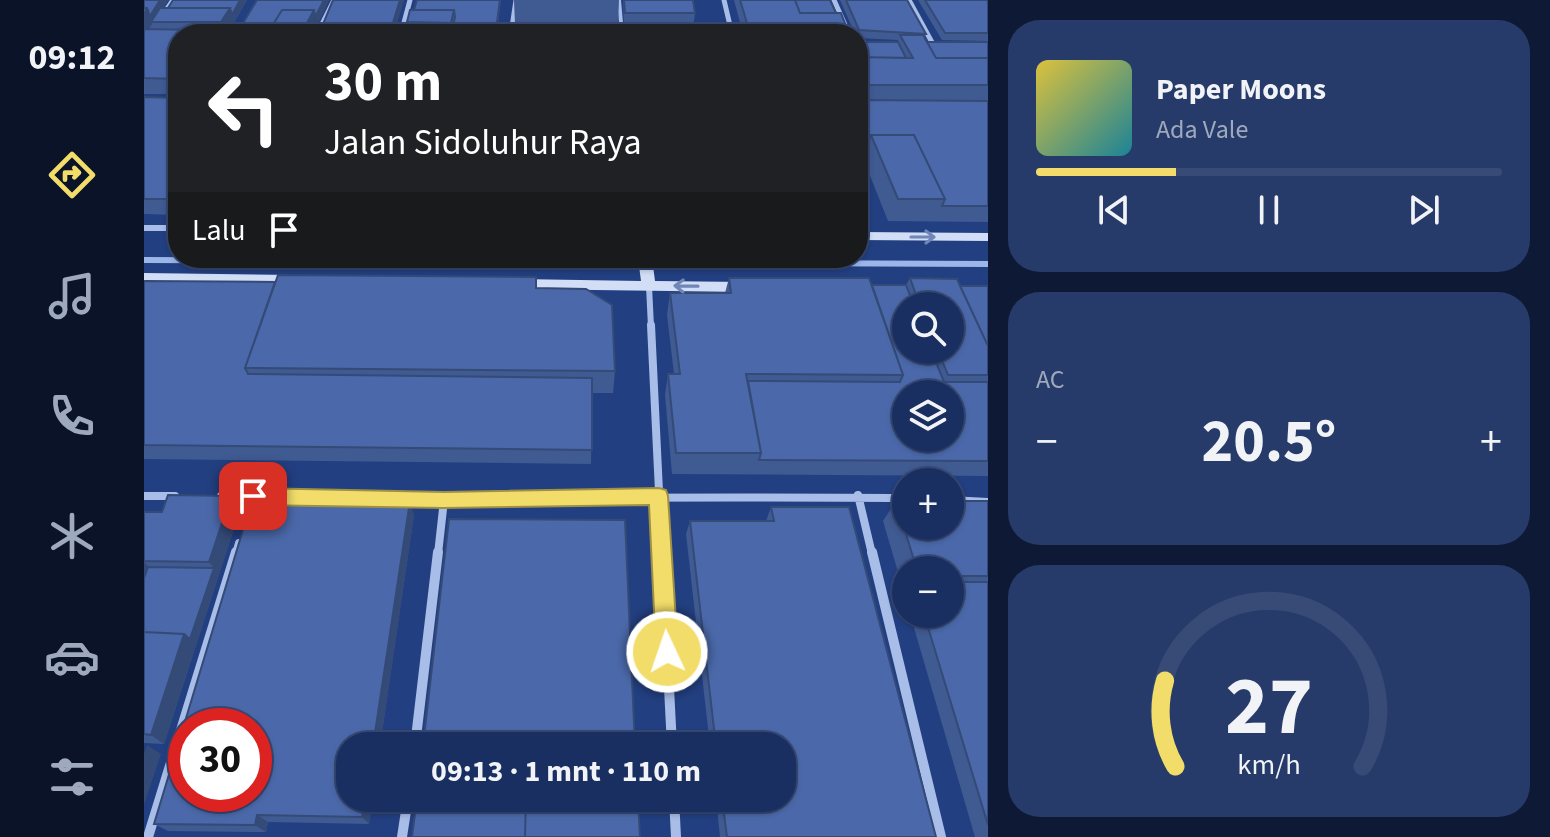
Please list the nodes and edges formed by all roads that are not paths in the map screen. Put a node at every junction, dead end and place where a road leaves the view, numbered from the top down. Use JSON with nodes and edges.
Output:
{"nodes":[{"id":1,"x":173,"y":0,"type":"edge"},
{"id":2,"x":334,"y":0,"type":"edge"},
{"id":3,"x":410,"y":0,"type":"edge"},
{"id":4,"x":516,"y":0,"type":"edge"},
{"id":5,"x":619,"y":0,"type":"edge"},
{"id":6,"x":724,"y":0,"type":"edge"},
{"id":7,"x":834,"y":0,"type":"edge"},
{"id":8,"x":909,"y":0,"type":"edge"},
{"id":9,"x":160,"y":21,"type":"edge"},
{"id":10,"x":322,"y":24,"type":"edge"},
{"id":11,"x":404,"y":24,"type":"edge"},
{"id":12,"x":512,"y":24,"type":"edge"},
{"id":13,"x":621,"y":24,"type":"edge"},
{"id":14,"x":730,"y":24,"type":"edge"},
{"id":15,"x":845,"y":24,"type":"edge"},
{"id":16,"x":948,"y":45,"type":"edge"},
{"id":17,"x":919,"y":46,"type":"edge"},
{"id":18,"x":934,"y":46,"type":"junction"},
{"id":19,"x":144,"y":228,"type":"edge"},
{"id":20,"x":168,"y":228,"type":"edge"},
{"id":21,"x":868,"y":236,"type":"edge"},
{"id":22,"x":988,"y":237,"type":"edge"},
{"id":23,"x":647,"y":268,"type":"edge"},
{"id":24,"x":144,"y":278,"type":"edge"},
{"id":25,"x":306,"y":280,"type":"edge"},
{"id":26,"x":649,"y":282,"type":"junction"},
{"id":27,"x":509,"y":283,"type":"edge"},
{"id":28,"x":757,"y":287,"type":"edge"},
{"id":29,"x":858,"y":495,"type":"junction"},
{"id":30,"x":144,"y":496,"type":"edge"},
{"id":31,"x":191,"y":496,"type":"edge"},
{"id":32,"x":206,"y":496,"type":"edge"},
{"id":33,"x":253,"y":496,"type":"junction"},
{"id":34,"x":659,"y":496,"type":"junction"},
{"id":35,"x":892,"y":497,"type":"edge"},
{"id":36,"x":444,"y":500,"type":"junction"},
{"id":37,"x":964,"y":501,"type":"edge"},
{"id":38,"x":988,"y":502,"type":"edge"},
{"id":39,"x":249,"y":511,"type":"edge"},
{"id":40,"x":244,"y":526,"type":"edge"},
{"id":41,"x":417,"y":732,"type":"edge"},
{"id":42,"x":671,"y":732,"type":"edge"},
{"id":43,"x":406,"y":812,"type":"edge"},
{"id":44,"x":675,"y":812,"type":"edge"},
{"id":45,"x":148,"y":837,"type":"edge"},
{"id":46,"x":402,"y":837,"type":"edge"},
{"id":47,"x":676,"y":837,"type":"edge"},
{"id":48,"x":941,"y":837,"type":"edge"}],
"edges":[{"from":1,"to":9,"type":"street"},
{"from":2,"to":10,"type":"street"},
{"from":3,"to":11,"type":"street"},
{"from":4,"to":12,"type":"street"},
{"from":5,"to":13,"type":"lane"},
{"from":6,"to":14,"type":"street"},
{"from":7,"to":15,"type":"street"},
{"from":8,"to":18,"type":"street"},
{"from":16,"to":18,"type":"street"},
{"from":17,"to":18,"type":"street"},
{"from":19,"to":20,"type":"street"},
{"from":21,"to":22,"type":"street","one_way":true},
{"from":23,"to":26,"type":"street"},
{"from":24,"to":25,"type":"street"},
{"from":26,"to":27,"type":"street"},
{"from":28,"to":26,"type":"street","one_way":true},
{"from":26,"to":34,"type":"street"},
{"from":29,"to":34,"type":"street"},
{"from":29,"to":35,"type":"street"},
{"from":29,"to":48,"type":"street"},
{"from":30,"to":31,"type":"street"},
{"from":32,"to":33,"type":"street"},
{"from":33,"to":36,"type":"street"},
{"from":33,"to":39,"type":"street"},
{"from":34,"to":36,"type":"street"},
{"from":34,"to":42,"type":"street"},
{"from":36,"to":41,"type":"street"},
{"from":37,"to":38,"type":"street"},
{"from":40,"to":45,"type":"street"},
{"from":43,"to":46,"type":"street"},
{"from":44,"to":47,"type":"street"}]}
